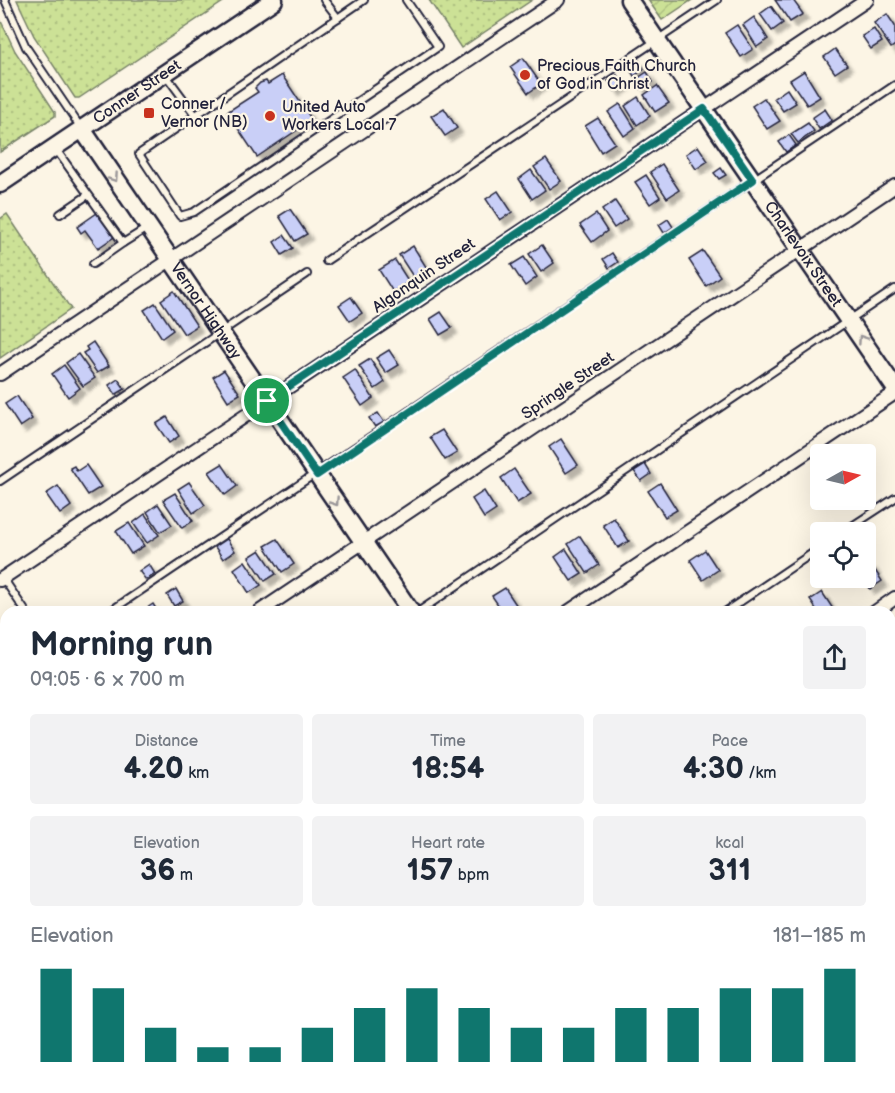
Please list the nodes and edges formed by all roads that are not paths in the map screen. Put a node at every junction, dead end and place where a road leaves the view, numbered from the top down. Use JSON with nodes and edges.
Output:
{"nodes":[{"id":1,"x":5,"y":0,"type":"edge"},
{"id":2,"x":274,"y":0,"type":"edge"},
{"id":3,"x":324,"y":0,"type":"edge"},
{"id":4,"x":364,"y":0,"type":"edge"},
{"id":5,"x":406,"y":0,"type":"edge"},
{"id":6,"x":558,"y":0,"type":"edge"},
{"id":7,"x":629,"y":0,"type":"edge"},
{"id":8,"x":717,"y":0,"type":"edge"},
{"id":9,"x":867,"y":0,"type":"edge"},
{"id":10,"x":338,"y":18,"type":"junction"},
{"id":11,"x":657,"y":40,"type":"junction"},
{"id":12,"x":165,"y":73,"type":"junction"},
{"id":13,"x":895,"y":85,"type":"edge"},
{"id":14,"x":704,"y":109,"type":"junction"},
{"id":15,"x":196,"y":116,"type":"junction"},
{"id":16,"x":81,"y":129,"type":"junction"},
{"id":17,"x":54,"y":147,"type":"junction"},
{"id":18,"x":753,"y":180,"type":"junction"},
{"id":19,"x":0,"y":184,"type":"edge"},
{"id":20,"x":895,"y":186,"type":"edge"},
{"id":21,"x":88,"y":195,"type":"junction"},
{"id":22,"x":60,"y":214,"type":"dead end"},
{"id":23,"x":148,"y":228,"type":"junction"},
{"id":24,"x":123,"y":243,"type":"junction"},
{"id":25,"x":800,"y":249,"type":"junction"},
{"id":26,"x":170,"y":260,"type":"junction"},
{"id":27,"x":326,"y":261,"type":"dead end"},
{"id":28,"x":93,"y":264,"type":"dead end"},
{"id":29,"x":308,"y":274,"type":"dead end"},
{"id":30,"x":895,"y":289,"type":"edge"},
{"id":31,"x":849,"y":320,"type":"junction"},
{"id":32,"x":220,"y":333,"type":"junction"},
{"id":33,"x":0,"y":374,"type":"edge"},
{"id":34,"x":895,"y":388,"type":"edge"},
{"id":35,"x":895,"y":393,"type":"edge"},
{"id":36,"x":267,"y":401,"type":"junction"},
{"id":37,"x":317,"y":475,"type":"junction"},
{"id":38,"x":0,"y":481,"type":"edge"},
{"id":39,"x":895,"y":498,"type":"edge"},
{"id":40,"x":858,"y":522,"type":"edge"},
{"id":41,"x":364,"y":543,"type":"junction"},
{"id":42,"x":810,"y":555,"type":"edge"},
{"id":43,"x":1,"y":577,"type":"edge"},
{"id":44,"x":22,"y":606,"type":"edge"},
{"id":45,"x":119,"y":606,"type":"edge"},
{"id":46,"x":268,"y":606,"type":"edge"},
{"id":47,"x":407,"y":606,"type":"edge"},
{"id":48,"x":427,"y":606,"type":"edge"},
{"id":49,"x":577,"y":606,"type":"edge"},
{"id":50,"x":734,"y":606,"type":"edge"}],
"edges":[{"from":1,"to":16,"type":"lane"},
{"from":2,"to":12,"type":"street","name":"Conner Street"},
{"from":3,"to":10,"type":"lane"},
{"from":4,"to":10,"type":"lane"},
{"from":5,"to":15,"type":"lane"},
{"from":6,"to":26,"type":"street"},
{"from":7,"to":11,"type":"street","name":"Charlevoix Street"},
{"from":8,"to":11,"type":"lane"},
{"from":9,"to":14,"type":"street","name":"Algonquin Street"},
{"from":10,"to":15,"type":"lane"},
{"from":11,"to":14,"type":"street","name":"Charlevoix Street"},
{"from":11,"to":27,"type":"lane"},
{"from":12,"to":15,"type":"lane"},
{"from":12,"to":16,"type":"street","name":"Conner Street"},
{"from":13,"to":18,"type":"lane"},
{"from":14,"to":18,"type":"street","name":"Charlevoix Street"},
{"from":14,"to":36,"type":"street","name":"Algonquin Street"},
{"from":16,"to":17,"type":"street","name":"Conner Street"},
{"from":16,"to":23,"type":"street","name":"Vernor Highway","one_way":true},
{"from":17,"to":19,"type":"street","name":"Conner Street"},
{"from":17,"to":21,"type":"lane"},
{"from":18,"to":25,"type":"street","name":"Charlevoix Street"},
{"from":18,"to":37,"type":"lane"},
{"from":20,"to":25,"type":"street","name":"Springle Street"},
{"from":21,"to":22,"type":"lane"},
{"from":21,"to":24,"type":"lane"},
{"from":23,"to":24,"type":"lane"},
{"from":23,"to":26,"type":"street","name":"Vernor Highway"},
{"from":24,"to":28,"type":"lane"},
{"from":25,"to":31,"type":"street","name":"Charlevoix Street"},
{"from":25,"to":41,"type":"street","name":"Springle Street"},
{"from":26,"to":32,"type":"street","name":"Vernor Highway"},
{"from":26,"to":33,"type":"street"},
{"from":29,"to":32,"type":"lane"},
{"from":30,"to":31,"type":"lane"},
{"from":34,"to":31,"type":"street","name":"Charlevoix Street","one_way":true},
{"from":31,"to":48,"type":"lane"},
{"from":32,"to":36,"type":"street","name":"Vernor Highway"},
{"from":32,"to":38,"type":"lane"},
{"from":35,"to":49,"type":"street"},
{"from":36,"to":37,"type":"street","name":"Vernor Highway"},
{"from":36,"to":43,"type":"street","name":"Algonquin Street"},
{"from":37,"to":41,"type":"street","name":"Vernor Highway","one_way":true},
{"from":37,"to":45,"type":"lane"},
{"from":39,"to":40,"type":"lane"},
{"from":41,"to":46,"type":"street","name":"Springle Street"},
{"from":41,"to":47,"type":"street","name":"Vernor Highway"},
{"from":42,"to":50,"type":"lane"},
{"from":43,"to":44,"type":"lane"}]}
